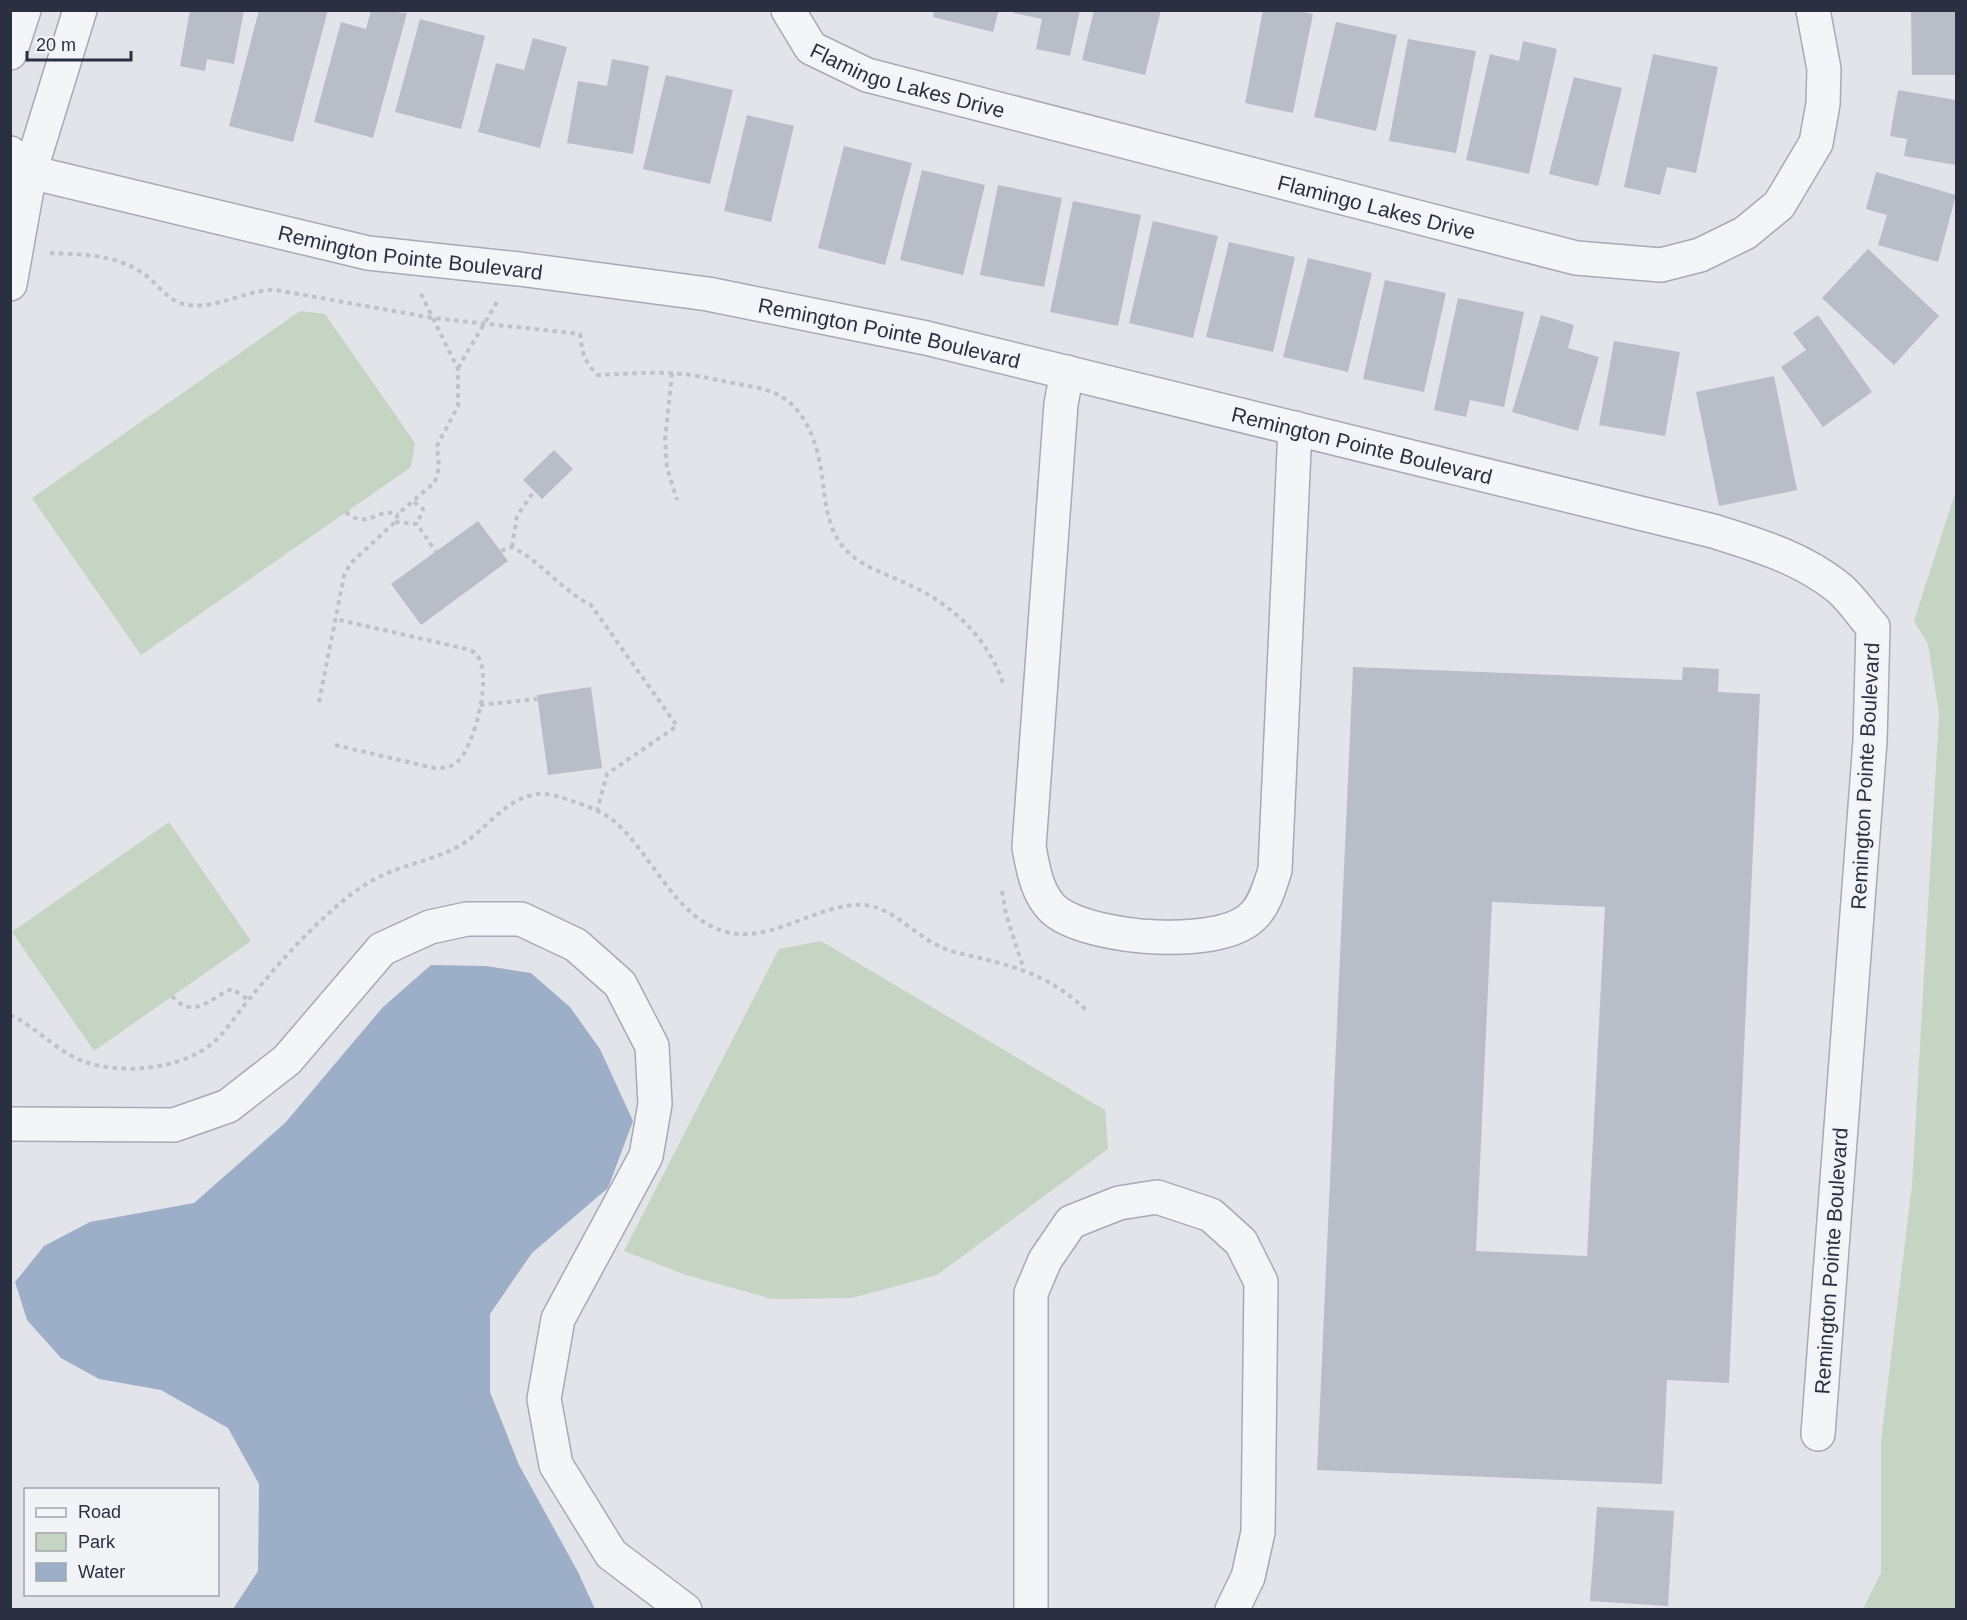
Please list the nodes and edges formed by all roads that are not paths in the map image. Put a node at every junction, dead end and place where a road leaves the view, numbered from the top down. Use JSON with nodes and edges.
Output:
{"nodes":[{"id":1,"x":24,"y":10,"type":"edge"},
{"id":2,"x":80,"y":10,"type":"edge"},
{"id":3,"x":788,"y":10,"type":"edge"},
{"id":4,"x":1813,"y":10,"type":"edge"},
{"id":5,"x":10,"y":53,"type":"edge"},
{"id":6,"x":17,"y":169,"type":"edge"},
{"id":7,"x":10,"y":284,"type":"edge"},
{"id":8,"x":1066,"y":372,"type":"junction"},
{"id":9,"x":1296,"y":428,"type":"junction"},
{"id":10,"x":10,"y":1124,"type":"edge"},
{"id":11,"x":1818,"y":1434,"type":"dead end"},
{"id":12,"x":685,"y":1610,"type":"edge"},
{"id":13,"x":1031,"y":1610,"type":"edge"},
{"id":14,"x":1232,"y":1610,"type":"edge"}],
"edges":[{"from":1,"to":5,"type":"street"},
{"from":2,"to":6,"type":"street"},
{"from":3,"to":4,"type":"street","name":"Flamingo Lakes Drive"},
{"from":6,"to":7,"type":"street"},
{"from":6,"to":8,"type":"street","name":"Remington Pointe Boulevard"},
{"from":8,"to":9,"type":"street","name":"Remington Pointe Boulevard"},
{"from":8,"to":9,"type":"street"},
{"from":9,"to":11,"type":"street","name":"Remington Pointe Boulevard"},
{"from":10,"to":12,"type":"street"},
{"from":13,"to":14,"type":"street"}]}
